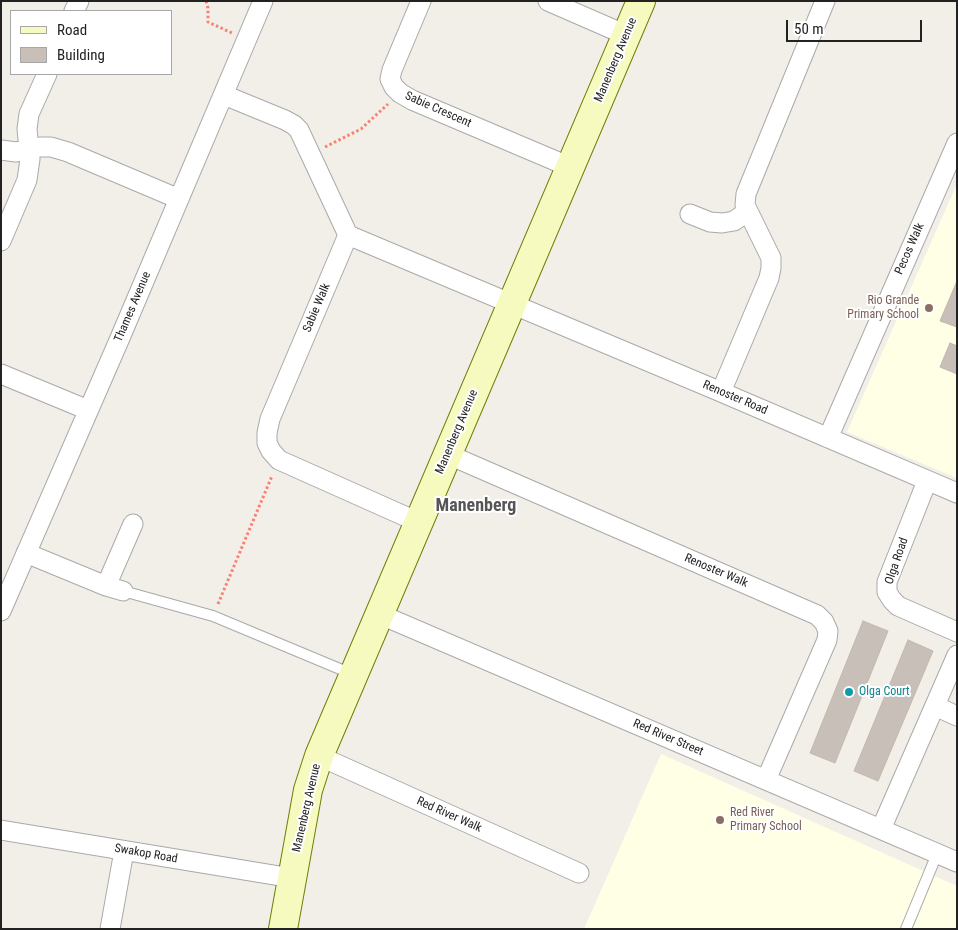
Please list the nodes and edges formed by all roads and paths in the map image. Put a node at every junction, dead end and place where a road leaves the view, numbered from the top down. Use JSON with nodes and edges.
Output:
{"nodes":[{"id":1,"x":206,"y":1,"type":"edge"},
{"id":2,"x":263,"y":1,"type":"edge"},
{"id":3,"x":421,"y":1,"type":"edge"},
{"id":4,"x":548,"y":1,"type":"edge"},
{"id":5,"x":641,"y":1,"type":"edge"},
{"id":6,"x":826,"y":1,"type":"edge"},
{"id":7,"x":626,"y":35,"type":"junction"},
{"id":8,"x":247,"y":40,"type":"junction"},
{"id":9,"x":47,"y":75,"type":"edge"},
{"id":10,"x":400,"y":93,"type":"junction"},
{"id":11,"x":224,"y":94,"type":"junction"},
{"id":12,"x":957,"y":143,"type":"edge"},
{"id":13,"x":2,"y":150,"type":"edge"},
{"id":14,"x":30,"y":150,"type":"junction"},
{"id":15,"x":312,"y":155,"type":"junction"},
{"id":16,"x":570,"y":167,"type":"junction"},
{"id":17,"x":179,"y":200,"type":"junction"},
{"id":18,"x":748,"y":211,"type":"junction"},
{"id":19,"x":690,"y":214,"type":"dead end"},
{"id":20,"x":348,"y":235,"type":"junction"},
{"id":21,"x":1,"y":241,"type":"edge"},
{"id":22,"x":512,"y":304,"type":"junction"},
{"id":23,"x":1,"y":374,"type":"edge"},
{"id":24,"x":721,"y":392,"type":"junction"},
{"id":25,"x":88,"y":410,"type":"junction"},
{"id":26,"x":828,"y":438,"type":"junction"},
{"id":27,"x":447,"y":454,"type":"junction"},
{"id":28,"x":279,"y":460,"type":"junction"},
{"id":29,"x":927,"y":481,"type":"junction"},
{"id":30,"x":957,"y":494,"type":"edge"},
{"id":31,"x":418,"y":522,"type":"junction"},
{"id":32,"x":133,"y":524,"type":"dead end"},
{"id":33,"x":26,"y":553,"type":"junction"},
{"id":34,"x":114,"y":588,"type":"junction"},
{"id":35,"x":1,"y":611,"type":"edge"},
{"id":36,"x":379,"y":614,"type":"junction"},
{"id":37,"x":213,"y":616,"type":"junction"},
{"id":38,"x":957,"y":632,"type":"edge"},
{"id":39,"x":957,"y":655,"type":"edge"},
{"id":40,"x":353,"y":674,"type":"junction"},
{"id":41,"x":935,"y":706,"type":"junction"},
{"id":42,"x":957,"y":716,"type":"edge"},
{"id":43,"x":319,"y":756,"type":"junction"},
{"id":44,"x":766,"y":780,"type":"junction"},
{"id":45,"x":881,"y":829,"type":"junction"},
{"id":46,"x":1,"y":830,"type":"edge"},
{"id":47,"x":124,"y":851,"type":"junction"},
{"id":48,"x":937,"y":854,"type":"junction"},
{"id":49,"x":957,"y":862,"type":"edge"},
{"id":50,"x":579,"y":873,"type":"dead end"},
{"id":51,"x":292,"y":878,"type":"junction"},
{"id":52,"x":285,"y":928,"type":"edge"},
{"id":53,"x":110,"y":929,"type":"edge"},
{"id":54,"x":906,"y":929,"type":"edge"}],
"edges":[{"from":1,"to":8,"type":"path"},
{"from":2,"to":8,"type":"street","name":"Thames Avenue"},
{"from":3,"to":10,"type":"street","name":"Sabie Crescent"},
{"from":4,"to":7,"type":"street"},
{"from":5,"to":7,"type":"street","name":"Manenberg Avenue"},
{"from":6,"to":18,"type":"street"},
{"from":7,"to":16,"type":"street","name":"Manenberg Avenue"},
{"from":8,"to":11,"type":"street","name":"Thames Avenue"},
{"from":9,"to":14,"type":"street"},
{"from":10,"to":15,"type":"path"},
{"from":10,"to":16,"type":"street","name":"Sabie Crescent"},
{"from":11,"to":15,"type":"street"},
{"from":11,"to":17,"type":"street","name":"Thames Avenue"},
{"from":12,"to":26,"type":"street","name":"Pecos Walk"},
{"from":13,"to":14,"type":"street"},
{"from":14,"to":17,"type":"street"},
{"from":14,"to":21,"type":"street"},
{"from":15,"to":20,"type":"street"},
{"from":16,"to":22,"type":"street","name":"Manenberg Avenue"},
{"from":17,"to":25,"type":"street","name":"Thames Avenue"},
{"from":18,"to":19,"type":"street"},
{"from":18,"to":24,"type":"street"},
{"from":20,"to":22,"type":"street","name":"Renoster Road"},
{"from":20,"to":28,"type":"street","name":"Sabie Walk"},
{"from":22,"to":24,"type":"street","name":"Renoster Road"},
{"from":22,"to":27,"type":"street","name":"Manenberg Avenue"},
{"from":23,"to":25,"type":"street"},
{"from":24,"to":26,"type":"street","name":"Renoster Road"},
{"from":25,"to":33,"type":"street","name":"Thames Avenue"},
{"from":26,"to":29,"type":"street","name":"Renoster Road"},
{"from":27,"to":31,"type":"street","name":"Manenberg Avenue"},
{"from":27,"to":44,"type":"street","name":"Renoster Walk"},
{"from":28,"to":31,"type":"street"},
{"from":28,"to":37,"type":"path"},
{"from":29,"to":30,"type":"street","name":"Renoster Road"},
{"from":29,"to":38,"type":"street","name":"Olga Road"},
{"from":31,"to":36,"type":"street","name":"Manenberg Avenue"},
{"from":32,"to":34,"type":"street"},
{"from":33,"to":34,"type":"street"},
{"from":33,"to":35,"type":"street","name":"Thames Avenue"},
{"from":34,"to":37,"type":"lane"},
{"from":36,"to":40,"type":"street","name":"Manenberg Avenue"},
{"from":36,"to":44,"type":"street","name":"Red River Street"},
{"from":37,"to":40,"type":"lane"},
{"from":39,"to":41,"type":"street"},
{"from":40,"to":43,"type":"street","name":"Manenberg Avenue"},
{"from":41,"to":42,"type":"street"},
{"from":41,"to":45,"type":"street"},
{"from":43,"to":50,"type":"street","name":"Red River Walk"},
{"from":43,"to":51,"type":"street","name":"Manenberg Avenue"},
{"from":44,"to":45,"type":"street","name":"Red River Street"},
{"from":45,"to":48,"type":"street","name":"Red River Street"},
{"from":46,"to":47,"type":"street","name":"Swakop Road"},
{"from":47,"to":51,"type":"street","name":"Swakop Road"},
{"from":47,"to":53,"type":"street"},
{"from":48,"to":49,"type":"street","name":"Red River Street"},
{"from":48,"to":54,"type":"lane"},
{"from":51,"to":52,"type":"street","name":"Manenberg Avenue"}]}
